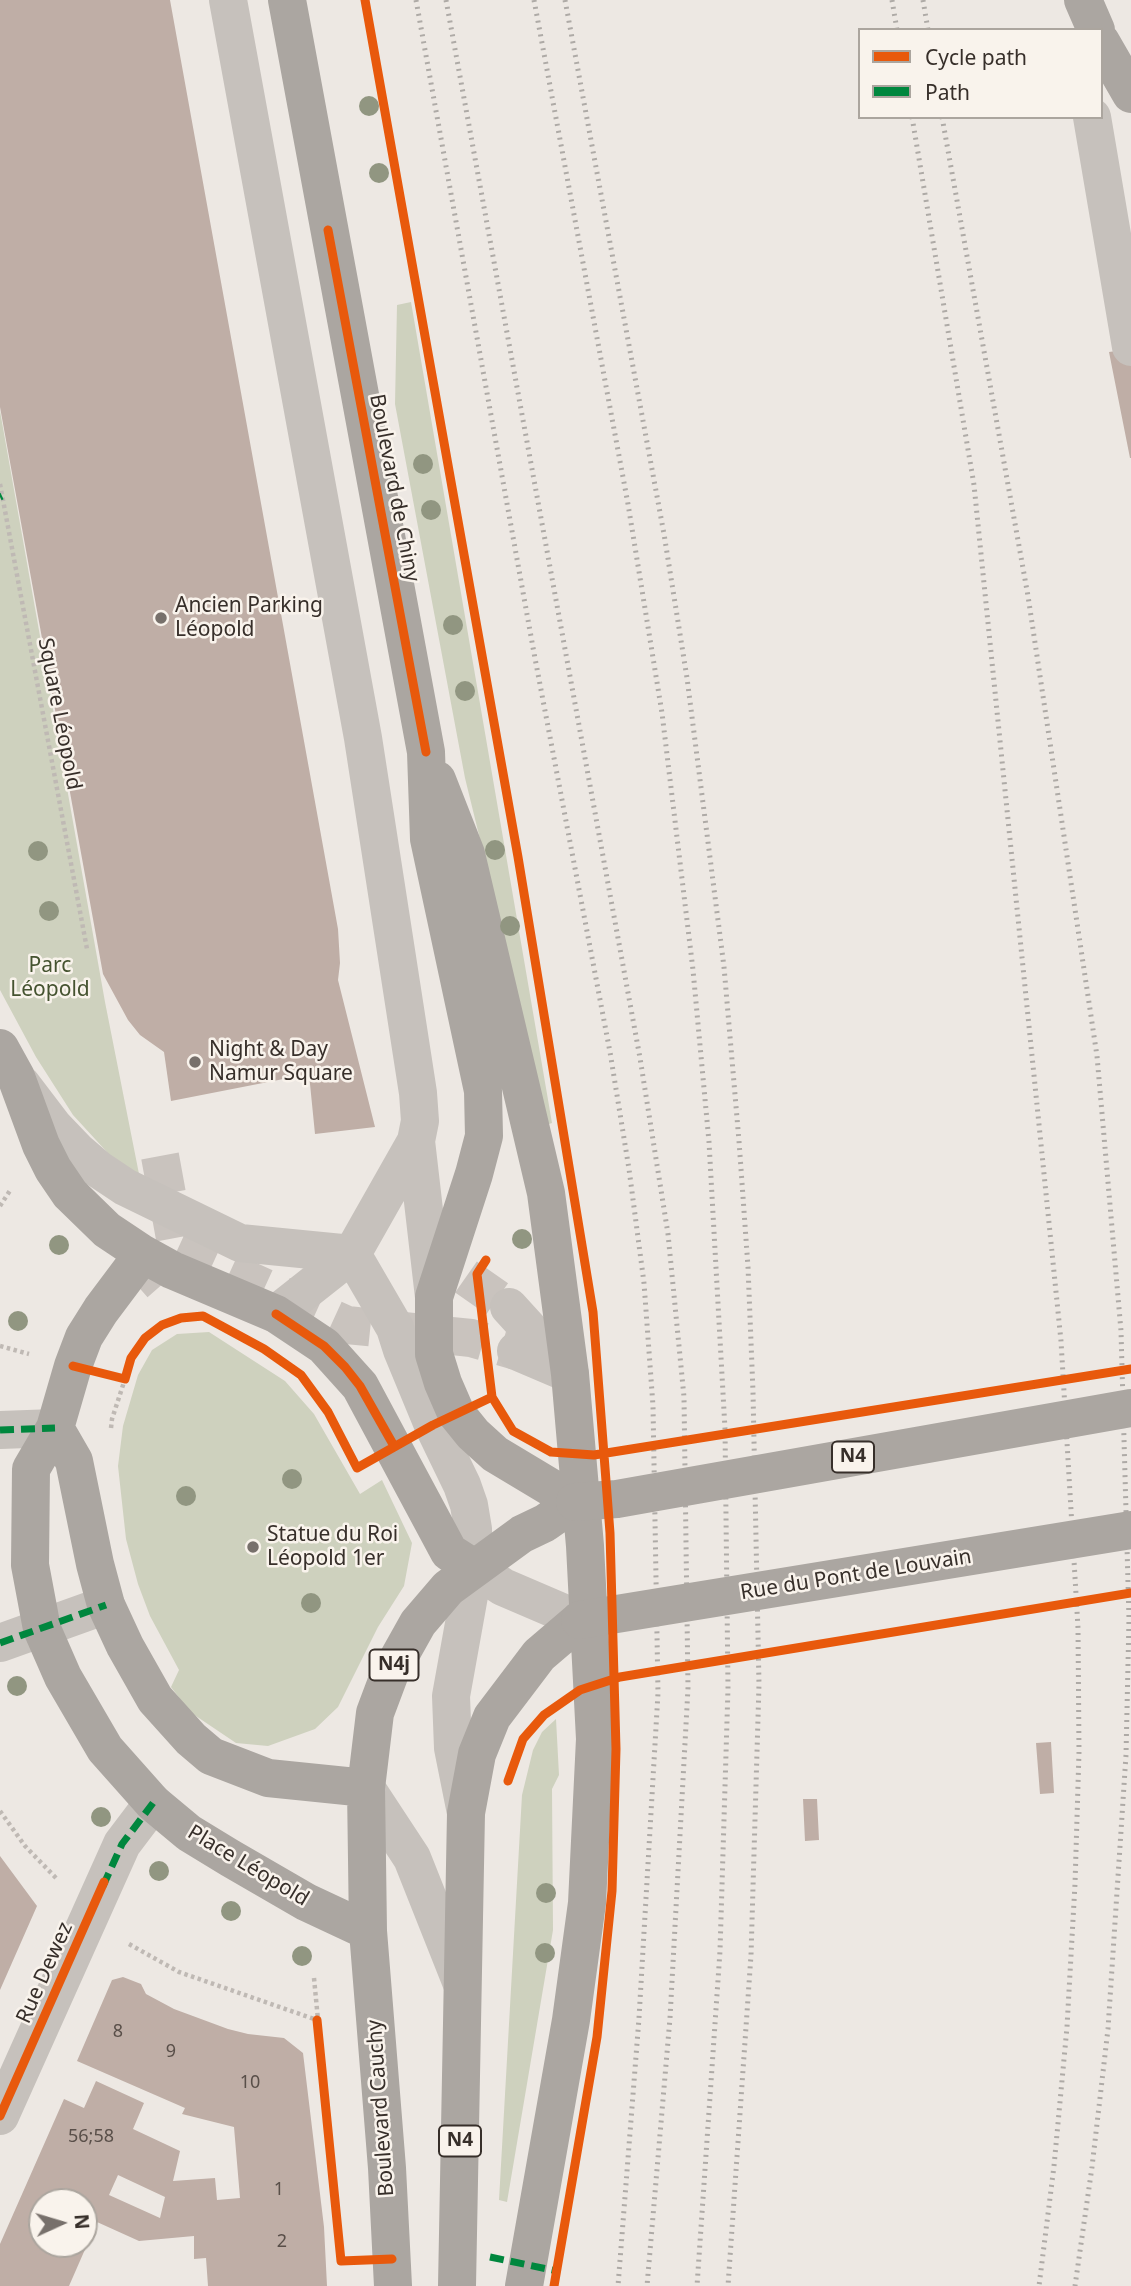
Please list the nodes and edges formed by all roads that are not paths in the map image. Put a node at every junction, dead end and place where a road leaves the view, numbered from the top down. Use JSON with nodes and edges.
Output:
{"nodes":[{"id":1,"x":228,"y":0,"type":"edge"},
{"id":2,"x":287,"y":0,"type":"edge"},
{"id":3,"x":1103,"y":45,"type":"edge"},
{"id":4,"x":1131,"y":94,"type":"edge"},
{"id":5,"x":1092,"y":119,"type":"edge"},
{"id":6,"x":1131,"y":347,"type":"edge"},
{"id":7,"x":426,"y":752,"type":"junction"},
{"id":8,"x":8,"y":1063,"type":"edge"},
{"id":9,"x":416,"y":1141,"type":"junction"},
{"id":10,"x":180,"y":1213,"type":"junction"},
{"id":11,"x":143,"y":1254,"type":"junction"},
{"id":12,"x":352,"y":1254,"type":"junction"},
{"id":13,"x":434,"y":1297,"type":"junction"},
{"id":14,"x":509,"y":1307,"type":"tunnel mouth"},
{"id":15,"x":276,"y":1314,"type":"junction"},
{"id":16,"x":516,"y":1351,"type":"tunnel mouth"},
{"id":17,"x":570,"y":1374,"type":"junction"},
{"id":18,"x":1131,"y":1408,"type":"edge"},
{"id":19,"x":55,"y":1428,"type":"junction"},
{"id":20,"x":0,"y":1430,"type":"edge"},
{"id":21,"x":575,"y":1502,"type":"junction"},
{"id":22,"x":1131,"y":1530,"type":"edge"},
{"id":23,"x":474,"y":1568,"type":"junction"},
{"id":24,"x":106,"y":1605,"type":"junction"},
{"id":25,"x":580,"y":1620,"type":"junction"},
{"id":26,"x":42,"y":1629,"type":"junction"},
{"id":27,"x":0,"y":1643,"type":"edge"},
{"id":28,"x":366,"y":1788,"type":"junction"},
{"id":29,"x":153,"y":1803,"type":"junction"},
{"id":30,"x":466,"y":1813,"type":"junction"},
{"id":31,"x":368,"y":1931,"type":"junction"},
{"id":32,"x":462,"y":1984,"type":"junction"},
{"id":33,"x":0,"y":2116,"type":"edge"},
{"id":34,"x":393,"y":2273,"type":"edge"},
{"id":35,"x":457,"y":2286,"type":"edge"},
{"id":36,"x":524,"y":2286,"type":"edge"}],
"edges":[{"from":1,"to":9,"type":"street"},
{"from":2,"to":7,"type":"main road","name":"Boulevard de Chiny"},
{"from":3,"to":4,"type":"main road"},
{"from":5,"to":6,"type":"street"},
{"from":7,"to":13,"type":"main road","name":"Boulevard de Chiny"},
{"from":7,"to":17,"type":"main road"},
{"from":8,"to":10,"type":"street"},
{"from":8,"to":11,"type":"main road"},
{"from":9,"to":12,"type":"street"},
{"from":9,"to":13,"type":"street"},
{"from":10,"to":11,"type":"street"},
{"from":10,"to":12,"type":"street"},
{"from":11,"to":15,"type":"main road"},
{"from":11,"to":19,"type":"main road","name":"Place Léopold"},
{"from":12,"to":15,"type":"street"},
{"from":12,"to":23,"type":"street"},
{"from":13,"to":21,"type":"main road","name":"Boulevard de Chiny"},
{"from":14,"to":17,"type":"street"},
{"from":15,"to":23,"type":"main road"},
{"from":16,"to":17,"type":"street"},
{"from":17,"to":36,"type":"main road"},
{"from":18,"to":21,"type":"main road","number":"N4","bridge":true},
{"from":19,"to":20,"type":"street"},
{"from":19,"to":24,"type":"main road"},
{"from":19,"to":26,"type":"main road","name":"Place Léopold"},
{"from":21,"to":23,"type":"main road","number":"N4j"},
{"from":22,"to":25,"type":"main road","name":"Rue du Pont de Louvain","bridge":true},
{"from":23,"to":25,"type":"street"},
{"from":23,"to":28,"type":"main road","number":"N4j"},
{"from":23,"to":30,"type":"street"},
{"from":24,"to":26,"type":"street"},
{"from":24,"to":28,"type":"main road"},
{"from":25,"to":30,"type":"main road","number":"N4"},
{"from":26,"to":27,"type":"street"},
{"from":26,"to":29,"type":"main road","name":"Place Léopold"},
{"from":28,"to":31,"type":"main road","number":"N4j"},
{"from":28,"to":32,"type":"street"},
{"from":29,"to":31,"type":"main road","name":"Place Léopold"},
{"from":29,"to":33,"type":"street","name":"Rue Dewez"},
{"from":30,"to":32,"type":"main road","number":"N4"},
{"from":31,"to":34,"type":"main road","name":"Boulevard Cauchy","number":"N4j"},
{"from":32,"to":35,"type":"main road","number":"N4"}]}
